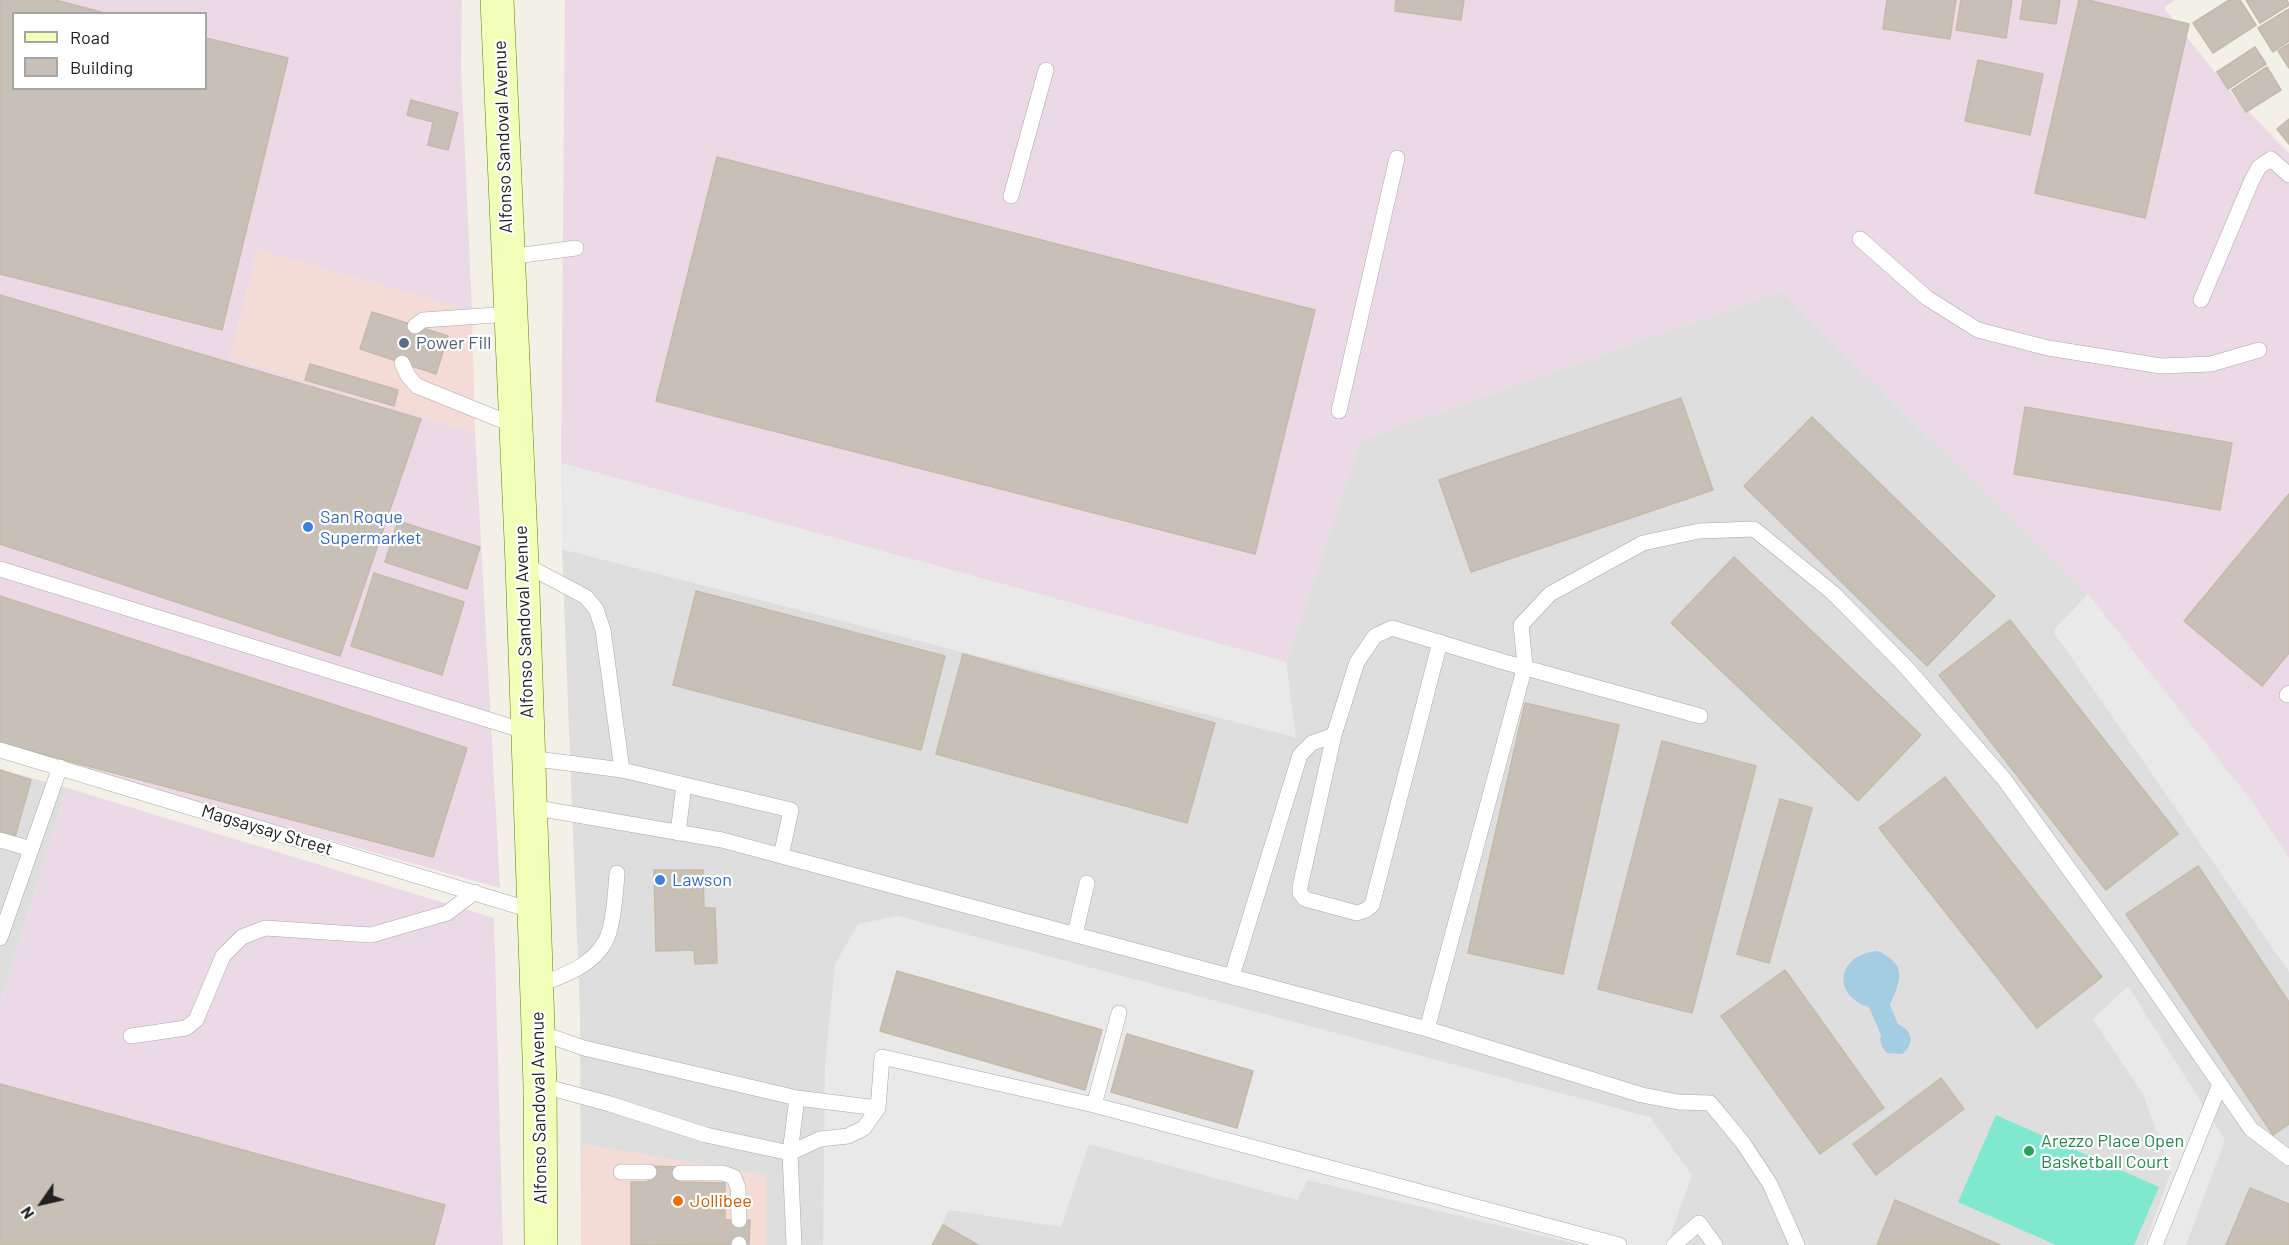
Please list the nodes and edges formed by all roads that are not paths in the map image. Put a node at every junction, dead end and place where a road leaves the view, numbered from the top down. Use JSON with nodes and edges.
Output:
{"nodes":[{"id":1,"x":497,"y":0,"type":"edge"},
{"id":2,"x":1046,"y":70,"type":"dead end"},
{"id":3,"x":1396,"y":158,"type":"dead end"},
{"id":4,"x":2289,"y":175,"type":"edge"},
{"id":5,"x":1011,"y":196,"type":"dead end"},
{"id":6,"x":1860,"y":239,"type":"dead end"},
{"id":7,"x":576,"y":248,"type":"dead end"},
{"id":8,"x":508,"y":256,"type":"junction"},
{"id":9,"x":2201,"y":300,"type":"dead end"},
{"id":10,"x":511,"y":314,"type":"junction"},
{"id":11,"x":416,"y":326,"type":"dead end"},
{"id":12,"x":2259,"y":350,"type":"dead end"},
{"id":13,"x":402,"y":363,"type":"dead end"},
{"id":14,"x":1339,"y":411,"type":"dead end"},
{"id":15,"x":516,"y":426,"type":"junction"},
{"id":16,"x":522,"y":563,"type":"junction"},
{"id":17,"x":0,"y":569,"type":"edge"},
{"id":18,"x":1440,"y":642,"type":"junction"},
{"id":19,"x":1525,"y":666,"type":"junction"},
{"id":20,"x":1700,"y":716,"type":"dead end"},
{"id":21,"x":1334,"y":735,"type":"junction"},
{"id":22,"x":529,"y":745,"type":"junction"},
{"id":23,"x":0,"y":750,"type":"edge"},
{"id":24,"x":60,"y":767,"type":"junction"},
{"id":25,"x":622,"y":771,"type":"junction"},
{"id":26,"x":684,"y":785,"type":"junction"},
{"id":27,"x":531,"y":807,"type":"junction"},
{"id":28,"x":678,"y":833,"type":"junction"},
{"id":29,"x":0,"y":840,"type":"edge"},
{"id":30,"x":31,"y":849,"type":"junction"},
{"id":31,"x":781,"y":856,"type":"junction"},
{"id":32,"x":617,"y":873,"type":"dead end"},
{"id":33,"x":1087,"y":883,"type":"dead end"},
{"id":34,"x":475,"y":892,"type":"junction"},
{"id":35,"x":534,"y":911,"type":"junction"},
{"id":36,"x":1075,"y":934,"type":"junction"},
{"id":37,"x":0,"y":938,"type":"edge"},
{"id":38,"x":1232,"y":976,"type":"junction"},
{"id":39,"x":536,"y":986,"type":"junction"},
{"id":40,"x":1119,"y":1013,"type":"dead end"},
{"id":41,"x":1427,"y":1029,"type":"junction"},
{"id":42,"x":538,"y":1032,"type":"junction"},
{"id":43,"x":131,"y":1036,"type":"dead end"},
{"id":44,"x":2220,"y":1084,"type":"junction"},
{"id":45,"x":540,"y":1085,"type":"junction"},
{"id":46,"x":797,"y":1098,"type":"junction"},
{"id":47,"x":1094,"y":1105,"type":"junction"},
{"id":48,"x":878,"y":1108,"type":"junction"},
{"id":49,"x":790,"y":1153,"type":"junction"},
{"id":50,"x":2289,"y":1158,"type":"edge"},
{"id":51,"x":621,"y":1172,"type":"dead end"},
{"id":52,"x":648,"y":1172,"type":"dead end"},
{"id":53,"x":680,"y":1173,"type":"dead end"},
{"id":54,"x":739,"y":1220,"type":"dead end"},
{"id":55,"x":542,"y":1245,"type":"edge"},
{"id":56,"x":794,"y":1245,"type":"edge"},
{"id":57,"x":1619,"y":1245,"type":"edge"},
{"id":58,"x":1674,"y":1245,"type":"edge"},
{"id":59,"x":1715,"y":1245,"type":"edge"},
{"id":60,"x":1797,"y":1245,"type":"edge"},
{"id":61,"x":2155,"y":1245,"type":"edge"}],
"edges":[{"from":1,"to":8,"type":"main road","name":"Alfonso Sandoval Avenue"},
{"from":2,"to":5,"type":"lane"},
{"from":3,"to":14,"type":"lane"},
{"from":4,"to":9,"type":"lane"},
{"from":6,"to":12,"type":"lane"},
{"from":7,"to":8,"type":"lane"},
{"from":8,"to":10,"type":"main road","name":"Alfonso Sandoval Avenue"},
{"from":10,"to":11,"type":"lane"},
{"from":10,"to":15,"type":"main road","name":"Alfonso Sandoval Avenue"},
{"from":13,"to":15,"type":"lane"},
{"from":15,"to":16,"type":"main road","name":"Alfonso Sandoval Avenue"},
{"from":16,"to":22,"type":"main road","name":"Alfonso Sandoval Avenue"},
{"from":16,"to":25,"type":"lane"},
{"from":17,"to":22,"type":"lane"},
{"from":18,"to":19,"type":"lane"},
{"from":18,"to":21,"type":"lane"},
{"from":18,"to":21,"type":"lane"},
{"from":19,"to":20,"type":"lane"},
{"from":19,"to":41,"type":"lane"},
{"from":19,"to":44,"type":"lane"},
{"from":21,"to":38,"type":"lane"},
{"from":22,"to":25,"type":"lane"},
{"from":22,"to":27,"type":"main road","name":"Alfonso Sandoval Avenue"},
{"from":23,"to":24,"type":"lane","name":"Magsaysay Street"},
{"from":24,"to":30,"type":"lane"},
{"from":24,"to":34,"type":"lane","name":"Magsaysay Street"},
{"from":25,"to":26,"type":"lane"},
{"from":26,"to":28,"type":"lane"},
{"from":26,"to":31,"type":"lane"},
{"from":27,"to":28,"type":"lane"},
{"from":27,"to":35,"type":"main road","name":"Alfonso Sandoval Avenue"},
{"from":28,"to":31,"type":"lane"},
{"from":29,"to":30,"type":"lane"},
{"from":30,"to":37,"type":"lane"},
{"from":31,"to":36,"type":"lane"},
{"from":32,"to":39,"type":"lane"},
{"from":33,"to":36,"type":"lane"},
{"from":34,"to":35,"type":"lane","name":"Magsaysay Street"},
{"from":34,"to":43,"type":"lane"},
{"from":35,"to":39,"type":"main road","name":"Alfonso Sandoval Avenue"},
{"from":36,"to":38,"type":"lane"},
{"from":38,"to":41,"type":"lane"},
{"from":39,"to":42,"type":"main road","name":"Alfonso Sandoval Avenue"},
{"from":40,"to":47,"type":"lane"},
{"from":41,"to":60,"type":"lane"},
{"from":42,"to":45,"type":"main road","name":"Alfonso Sandoval Avenue"},
{"from":42,"to":46,"type":"lane"},
{"from":44,"to":50,"type":"lane"},
{"from":44,"to":61,"type":"lane"},
{"from":45,"to":49,"type":"lane"},
{"from":45,"to":55,"type":"main road","name":"Alfonso Sandoval Avenue"},
{"from":46,"to":48,"type":"lane"},
{"from":46,"to":49,"type":"lane"},
{"from":47,"to":48,"type":"lane"},
{"from":47,"to":57,"type":"lane"},
{"from":48,"to":49,"type":"lane"},
{"from":49,"to":56,"type":"lane"},
{"from":51,"to":52,"type":"lane"},
{"from":53,"to":54,"type":"lane"},
{"from":58,"to":59,"type":"lane"}]}
